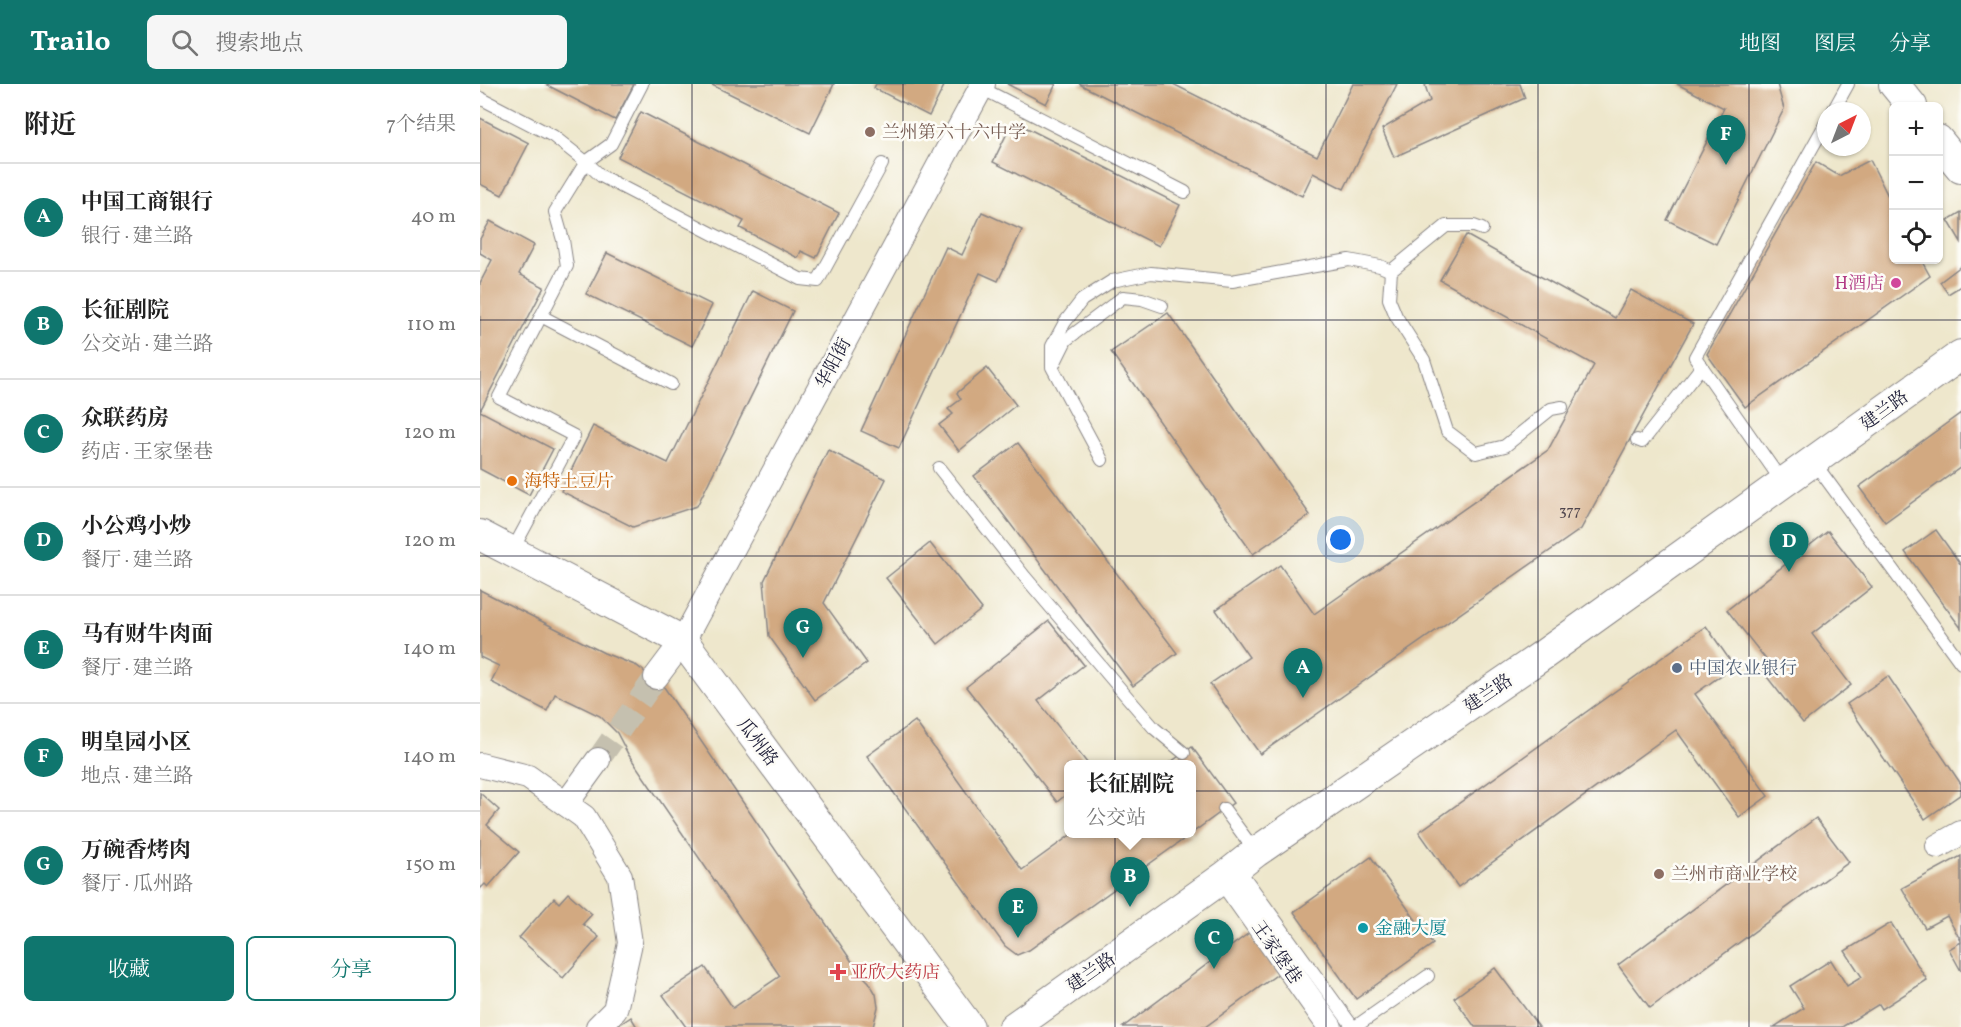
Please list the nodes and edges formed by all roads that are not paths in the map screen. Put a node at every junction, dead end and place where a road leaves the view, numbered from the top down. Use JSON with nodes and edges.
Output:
{"nodes":[{"id":1,"x":642,"y":84,"type":"edge"},
{"id":2,"x":1848,"y":84,"type":"edge"},
{"id":3,"x":1894,"y":84,"type":"edge"},
{"id":4,"x":982,"y":86,"type":"edge"},
{"id":5,"x":480,"y":98,"type":"edge"},
{"id":6,"x":1838,"y":102,"type":"edge"},
{"id":7,"x":1909,"y":102,"type":"edge"},
{"id":8,"x":1817,"y":139,"type":"edge"},
{"id":9,"x":1943,"y":146,"type":"edge"},
{"id":10,"x":586,"y":162,"type":"junction"},
{"id":11,"x":882,"y":164,"type":"dead end"},
{"id":12,"x":1961,"y":168,"type":"edge"},
{"id":13,"x":1185,"y":192,"type":"dead end"},
{"id":14,"x":1482,"y":229,"type":"dead end"},
{"id":15,"x":1390,"y":271,"type":"junction"},
{"id":16,"x":1162,"y":306,"type":"dead end"},
{"id":17,"x":541,"y":316,"type":"junction"},
{"id":18,"x":1961,"y":355,"type":"edge"},
{"id":19,"x":1702,"y":366,"type":"junction"},
{"id":20,"x":1053,"y":367,"type":"junction"},
{"id":21,"x":671,"y":384,"type":"dead end"},
{"id":22,"x":1562,"y":407,"type":"dead end"},
{"id":23,"x":1637,"y":440,"type":"dead end"},
{"id":24,"x":1102,"y":460,"type":"dead end"},
{"id":25,"x":1813,"y":461,"type":"junction"},
{"id":26,"x":939,"y":468,"type":"dead end"},
{"id":27,"x":1783,"y":483,"type":"junction"},
{"id":28,"x":480,"y":535,"type":"edge"},
{"id":29,"x":512,"y":552,"type":"junction"},
{"id":30,"x":683,"y":641,"type":"junction"},
{"id":31,"x":1961,"y":663,"type":"edge"},
{"id":32,"x":656,"y":677,"type":"tunnel mouth"},
{"id":33,"x":1184,"y":753,"type":"dead end"},
{"id":34,"x":598,"y":760,"type":"tunnel mouth"},
{"id":35,"x":480,"y":765,"type":"edge"},
{"id":36,"x":566,"y":804,"type":"junction"},
{"id":37,"x":1224,"y":809,"type":"dead end"},
{"id":38,"x":1961,"y":833,"type":"edge"},
{"id":39,"x":1938,"y":846,"type":"dead end"},
{"id":40,"x":1239,"y":866,"type":"junction"},
{"id":41,"x":1428,"y":976,"type":"dead end"},
{"id":42,"x":598,"y":1027,"type":"edge"},
{"id":43,"x":969,"y":1027,"type":"edge"},
{"id":44,"x":1014,"y":1027,"type":"edge"},
{"id":45,"x":1330,"y":1027,"type":"edge"},
{"id":46,"x":1354,"y":1027,"type":"edge"}],
"edges":[{"from":1,"to":10,"type":"lane"},
{"from":2,"to":6,"type":"lane"},
{"from":3,"to":7,"type":"street"},
{"from":4,"to":13,"type":"lane"},
{"from":4,"to":30,"type":"street","name":"华阳街"},
{"from":5,"to":10,"type":"lane"},
{"from":8,"to":19,"type":"lane"},
{"from":9,"to":12,"type":"street"},
{"from":10,"to":11,"type":"lane"},
{"from":10,"to":17,"type":"lane"},
{"from":14,"to":15,"type":"lane"},
{"from":15,"to":20,"type":"lane"},
{"from":15,"to":22,"type":"lane"},
{"from":16,"to":20,"type":"lane"},
{"from":17,"to":21,"type":"lane"},
{"from":17,"to":29,"type":"lane"},
{"from":18,"to":25,"type":"street","name":"建兰路"},
{"from":19,"to":23,"type":"lane"},
{"from":19,"to":27,"type":"lane"},
{"from":20,"to":24,"type":"lane"},
{"from":25,"to":27,"type":"street","name":"建兰路"},
{"from":25,"to":31,"type":"lane"},
{"from":26,"to":33,"type":"lane"},
{"from":27,"to":40,"type":"street","name":"建兰路"},
{"from":28,"to":29,"type":"street","name":"瓜州路"},
{"from":29,"to":30,"type":"street","name":"瓜州路"},
{"from":30,"to":32,"type":"street","name":"华阳街"},
{"from":30,"to":43,"type":"street","name":"瓜州路"},
{"from":34,"to":36,"type":"street"},
{"from":35,"to":36,"type":"street"},
{"from":36,"to":42,"type":"street"},
{"from":37,"to":40,"type":"lane"},
{"from":38,"to":39,"type":"street"},
{"from":40,"to":44,"type":"street","name":"建兰路"},
{"from":40,"to":45,"type":"street","name":"王家堡巷"},
{"from":40,"to":46,"type":"lane"},
{"from":41,"to":46,"type":"lane"}]}
